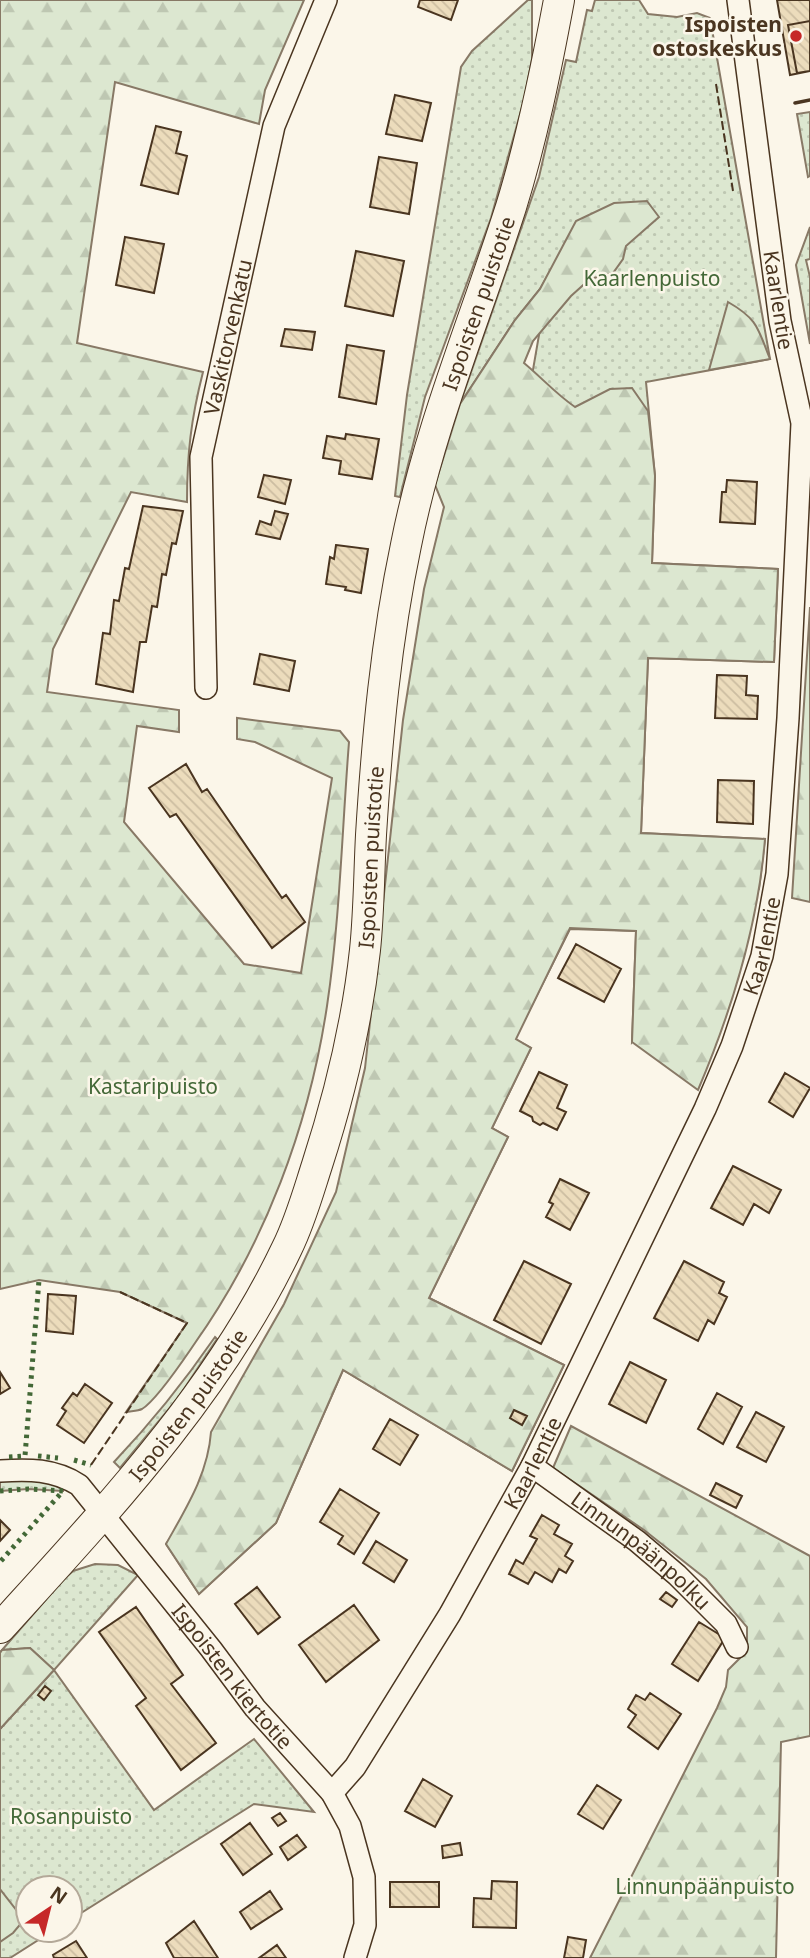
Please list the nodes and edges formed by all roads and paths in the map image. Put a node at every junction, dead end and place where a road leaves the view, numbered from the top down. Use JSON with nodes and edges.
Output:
{"nodes":[{"id":1,"x":326,"y":0,"type":"edge"},
{"id":2,"x":559,"y":0,"type":"edge"},
{"id":3,"x":738,"y":0,"type":"edge"},
{"id":4,"x":806,"y":423,"type":"edge"},
{"id":5,"x":206,"y":688,"type":"dead end"},
{"id":6,"x":532,"y":1466,"type":"junction"},
{"id":7,"x":0,"y":1471,"type":"edge"},
{"id":8,"x":104,"y":1514,"type":"junction"},
{"id":9,"x":0,"y":1629,"type":"edge"},
{"id":10,"x":737,"y":1647,"type":"dead end"},
{"id":11,"x":332,"y":1793,"type":"junction"},
{"id":12,"x":355,"y":1958,"type":"edge"}],
"edges":[{"from":1,"to":5,"type":"street","name":"Vaskitorvenkatu"},
{"from":2,"to":8,"type":"main road","name":"Ispoisten puistotie"},
{"from":3,"to":4,"type":"street","name":"Kaarlentie"},
{"from":4,"to":6,"type":"street","name":"Kaarlentie"},
{"from":6,"to":10,"type":"street","name":"Linnunpäänpolku"},
{"from":6,"to":11,"type":"street","name":"Kaarlentie"},
{"from":7,"to":8,"type":"street","name":"Ispoisten kiertotie"},
{"from":8,"to":9,"type":"main road","name":"Ispoisten puistotie"},
{"from":8,"to":11,"type":"street","name":"Ispoisten kiertotie"},
{"from":11,"to":12,"type":"street","name":"Ispoisten kiertotie"}]}
